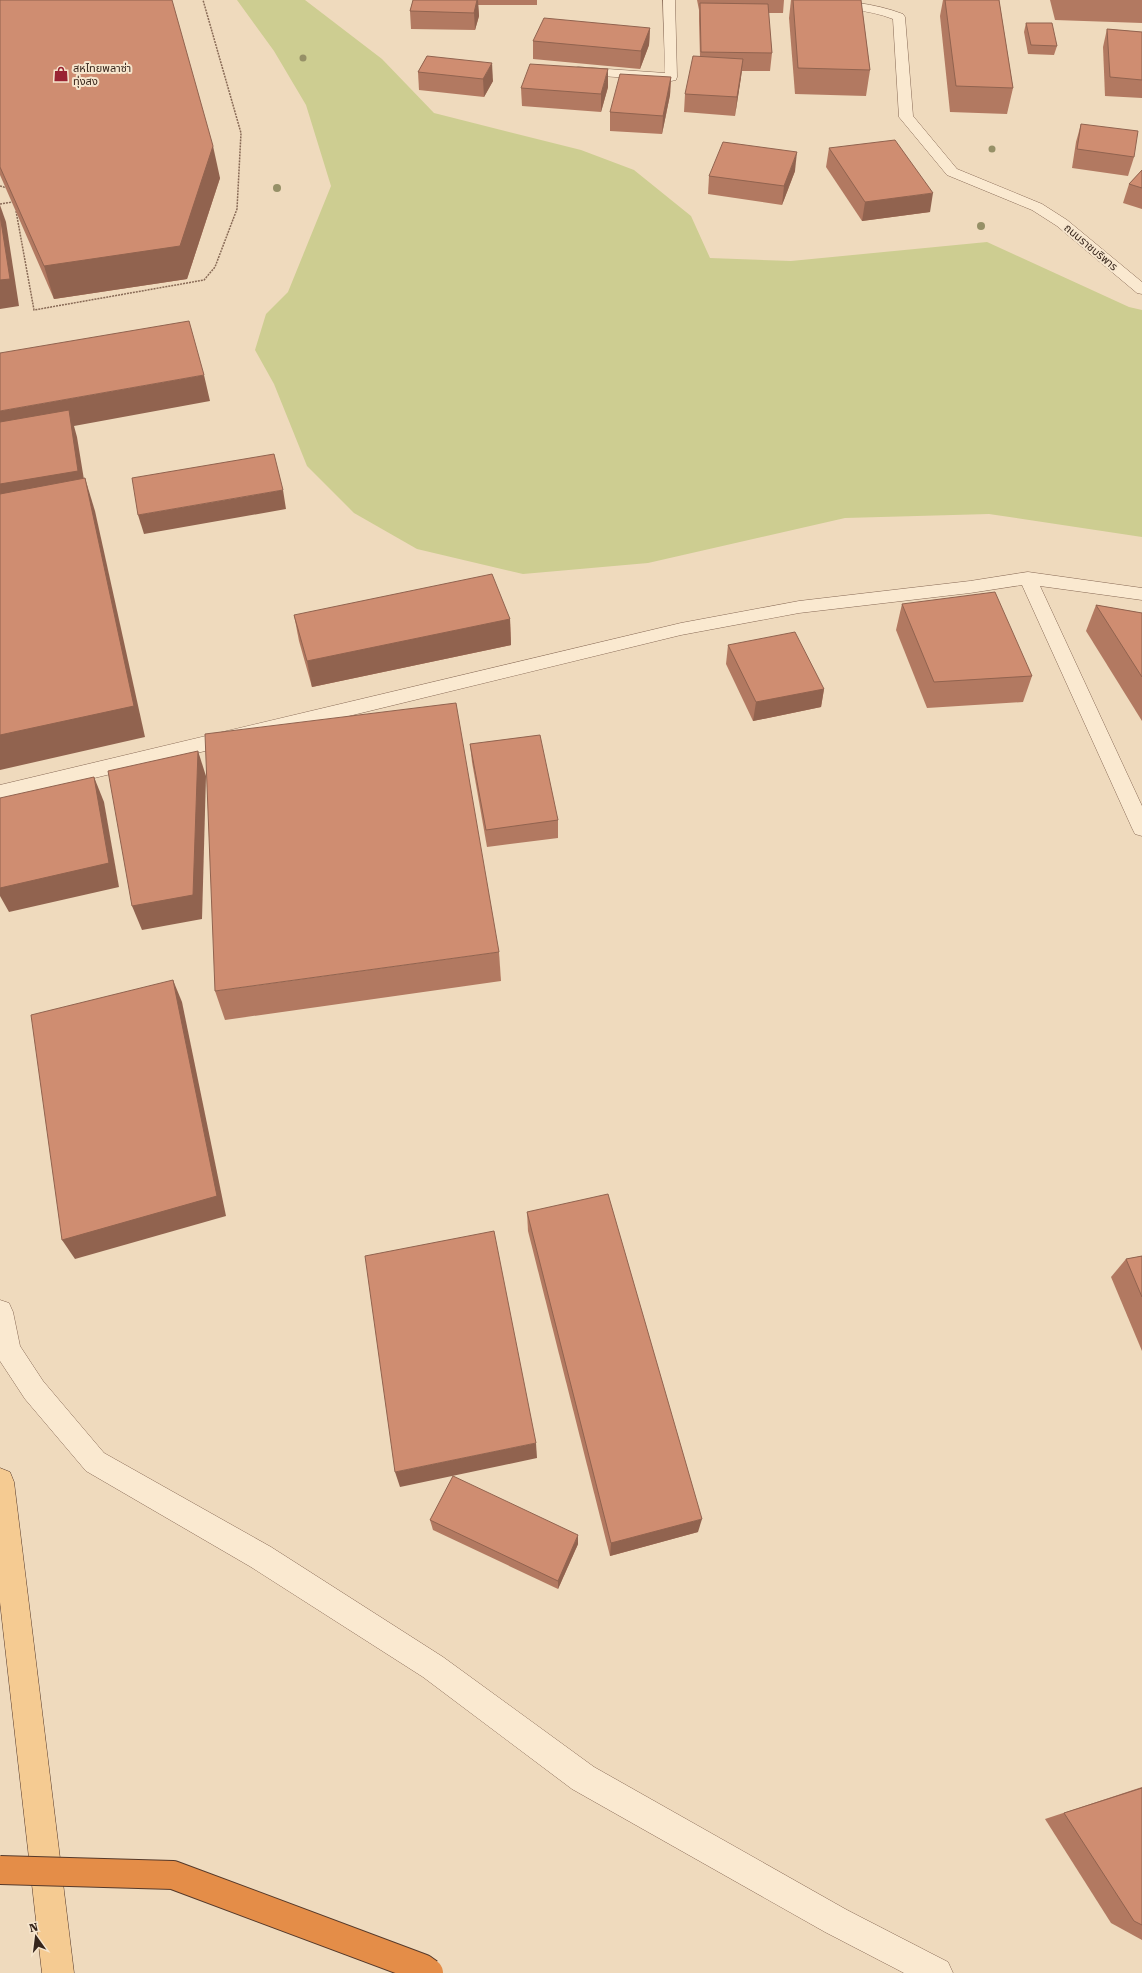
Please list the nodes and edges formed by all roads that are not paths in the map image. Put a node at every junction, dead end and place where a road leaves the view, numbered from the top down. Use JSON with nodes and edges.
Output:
{"nodes":[{"id":1,"x":669,"y":0,"type":"edge"},
{"id":2,"x":817,"y":0,"type":"edge"},
{"id":3,"x":576,"y":70,"type":"edge"},
{"id":4,"x":1142,"y":290,"type":"edge"},
{"id":5,"x":1028,"y":578,"type":"junction"},
{"id":6,"x":1142,"y":594,"type":"edge"},
{"id":7,"x":0,"y":793,"type":"edge"},
{"id":8,"x":1142,"y":828,"type":"edge"},
{"id":9,"x":0,"y":1312,"type":"edge"},
{"id":10,"x":0,"y":1482,"type":"edge"},
{"id":11,"x":0,"y":1870,"type":"edge"},
{"id":12,"x":58,"y":1973,"type":"edge"},
{"id":13,"x":429,"y":1973,"type":"edge"},
{"id":14,"x":937,"y":1973,"type":"edge"}],
"edges":[{"from":1,"to":3,"type":"street"},
{"from":2,"to":4,"type":"street","name":"ถนนราชบริพาร"},
{"from":5,"to":6,"type":"street"},
{"from":5,"to":7,"type":"street"},
{"from":5,"to":8,"type":"street"},
{"from":9,"to":14,"type":"street"},
{"from":10,"to":12,"type":"main road"},
{"from":11,"to":13,"type":"highway","bridge":true}]}
